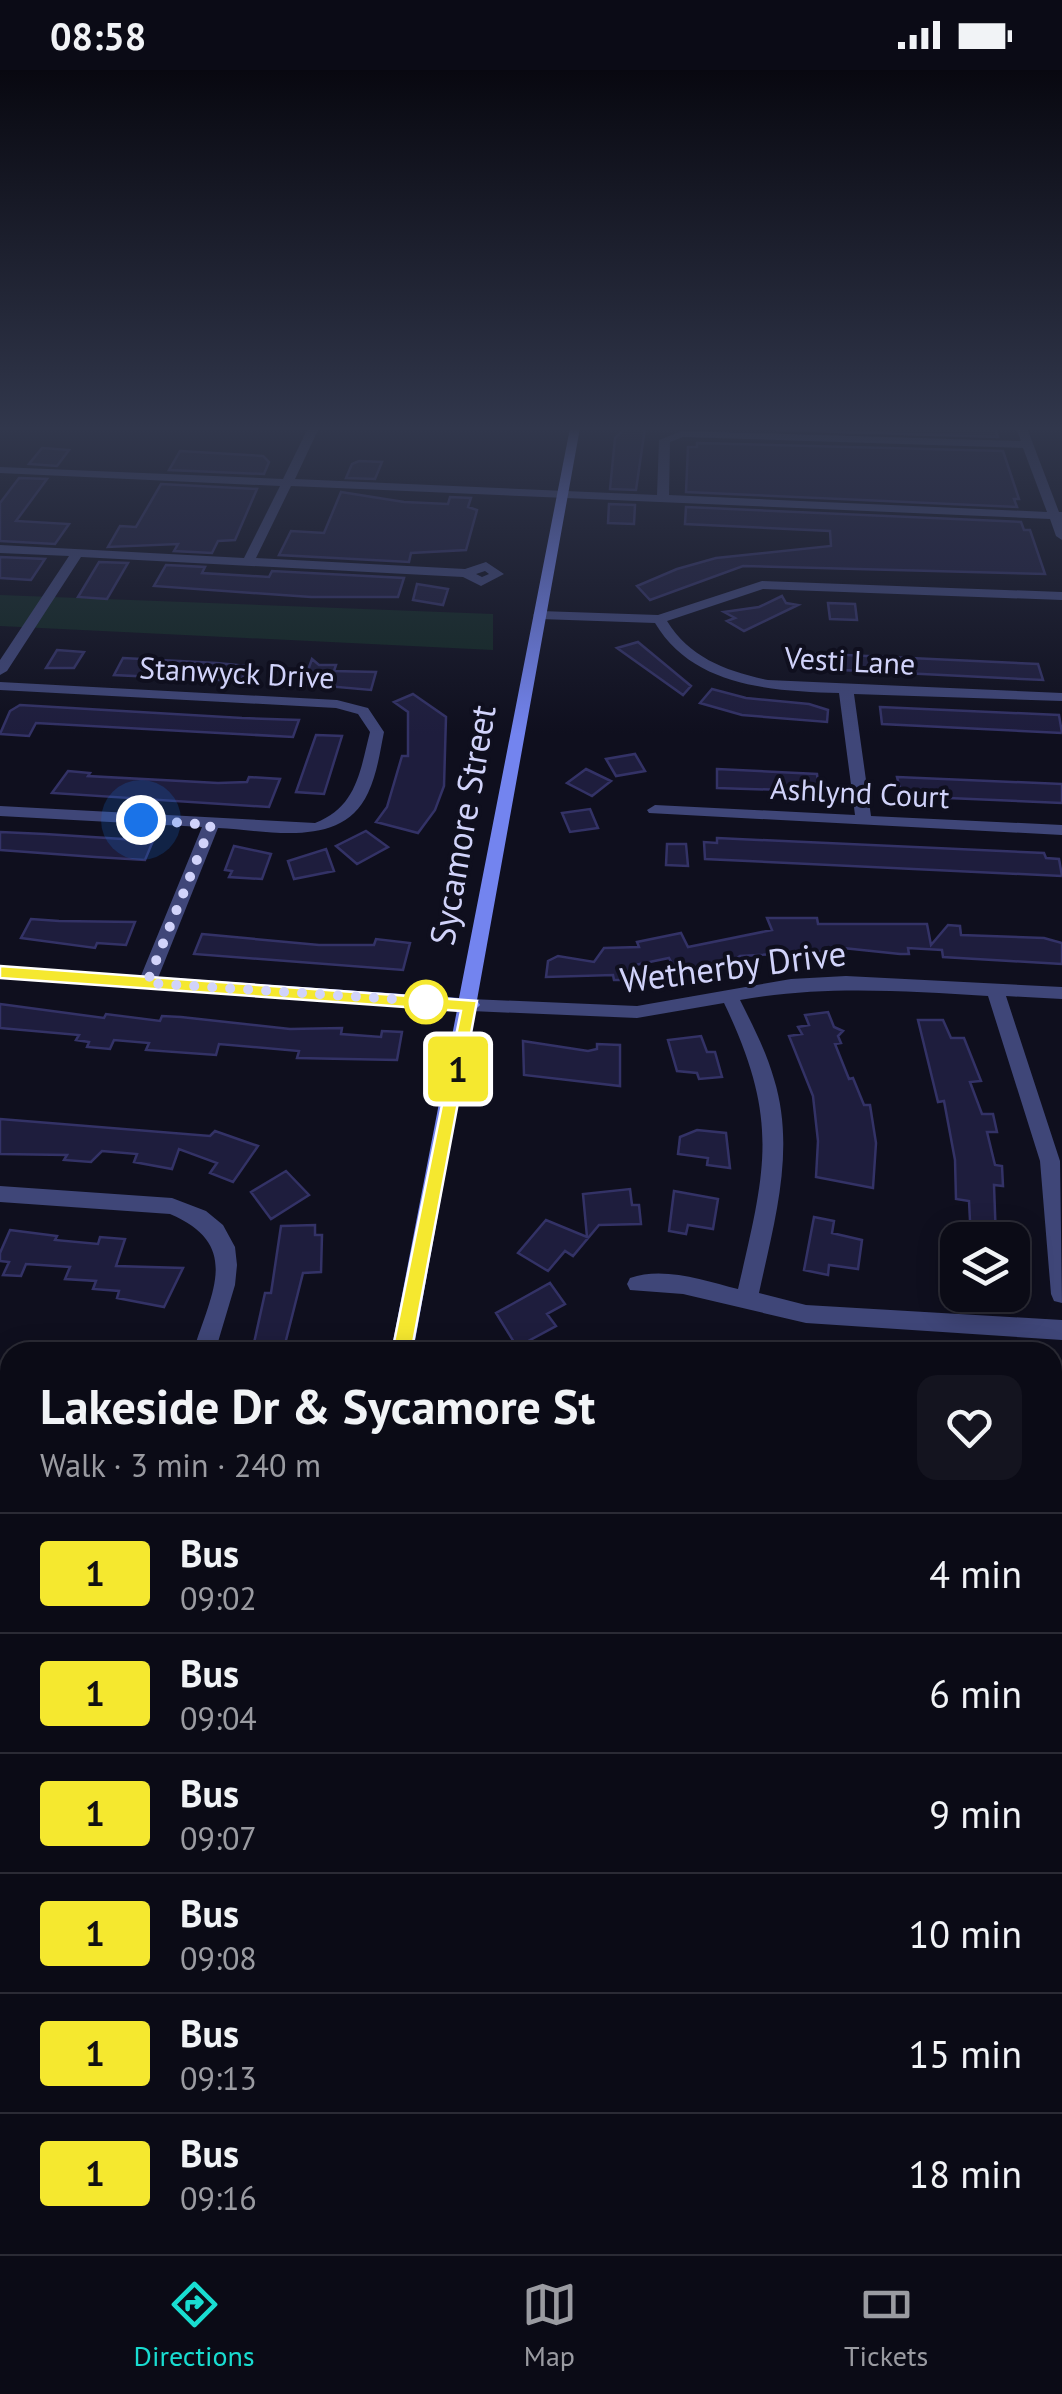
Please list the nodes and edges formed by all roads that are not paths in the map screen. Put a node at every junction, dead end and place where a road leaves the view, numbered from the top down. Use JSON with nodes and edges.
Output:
{"nodes":[{"id":1,"x":263,"y":530,"type":"edge"},
{"id":2,"x":557,"y":530,"type":"edge"},
{"id":3,"x":0,"y":549,"type":"edge"},
{"id":4,"x":76,"y":553,"type":"junction"},
{"id":5,"x":248,"y":562,"type":"junction"},
{"id":6,"x":466,"y":573,"type":"dead end"},
{"id":7,"x":1062,"y":596,"type":"edge"},
{"id":8,"x":540,"y":614,"type":"junction"},
{"id":9,"x":659,"y":618,"type":"junction"},
{"id":10,"x":0,"y":672,"type":"edge"},
{"id":11,"x":0,"y":686,"type":"edge"},
{"id":12,"x":846,"y":689,"type":"junction"},
{"id":13,"x":1062,"y":697,"type":"edge"},
{"id":14,"x":655,"y":810,"type":"dead end"},
{"id":15,"x":0,"y":812,"type":"edge"},
{"id":16,"x":864,"y":820,"type":"junction"},
{"id":17,"x":211,"y":825,"type":"junction"},
{"id":18,"x":1062,"y":830,"type":"edge"},
{"id":19,"x":0,"y":972,"type":"edge"},
{"id":20,"x":147,"y":983,"type":"junction"},
{"id":21,"x":995,"y":989,"type":"junction"},
{"id":22,"x":1062,"y":993,"type":"edge"},
{"id":23,"x":729,"y":996,"type":"junction"},
{"id":24,"x":470,"y":1005,"type":"junction"},
{"id":25,"x":0,"y":1194,"type":"edge"},
{"id":26,"x":638,"y":1284,"type":"dead end"},
{"id":27,"x":1062,"y":1294,"type":"edge"},
{"id":28,"x":746,"y":1301,"type":"junction"},
{"id":29,"x":1062,"y":1330,"type":"edge"},
{"id":30,"x":207,"y":1342,"type":"edge"},
{"id":31,"x":404,"y":1342,"type":"edge"}],
"edges":[{"from":1,"to":5,"type":"street"},
{"from":2,"to":8,"type":"street","name":"Sycamore Street"},
{"from":3,"to":4,"type":"street"},
{"from":4,"to":5,"type":"street"},
{"from":4,"to":10,"type":"street"},
{"from":5,"to":6,"type":"street"},
{"from":7,"to":9,"type":"street"},
{"from":8,"to":9,"type":"street"},
{"from":8,"to":24,"type":"street","name":"Sycamore Street"},
{"from":9,"to":12,"type":"street","name":"Vesti Lane"},
{"from":11,"to":17,"type":"street","name":"Stanwyck Drive"},
{"from":12,"to":13,"type":"street","name":"Vesti Lane"},
{"from":12,"to":16,"type":"street"},
{"from":14,"to":16,"type":"street","name":"Ashlynd Court"},
{"from":15,"to":17,"type":"street","name":"Stanwyck Drive"},
{"from":16,"to":18,"type":"street","name":"Ashlynd Court"},
{"from":17,"to":20,"type":"street"},
{"from":19,"to":20,"type":"street"},
{"from":20,"to":24,"type":"street"},
{"from":21,"to":22,"type":"street","name":"Wetherby Drive"},
{"from":21,"to":23,"type":"street","name":"Wetherby Drive"},
{"from":21,"to":27,"type":"street"},
{"from":23,"to":24,"type":"street","name":"Wetherby Drive"},
{"from":23,"to":28,"type":"street"},
{"from":24,"to":31,"type":"street","name":"Sycamore Street"},
{"from":25,"to":30,"type":"street"},
{"from":26,"to":28,"type":"street"},
{"from":28,"to":29,"type":"street"}]}
